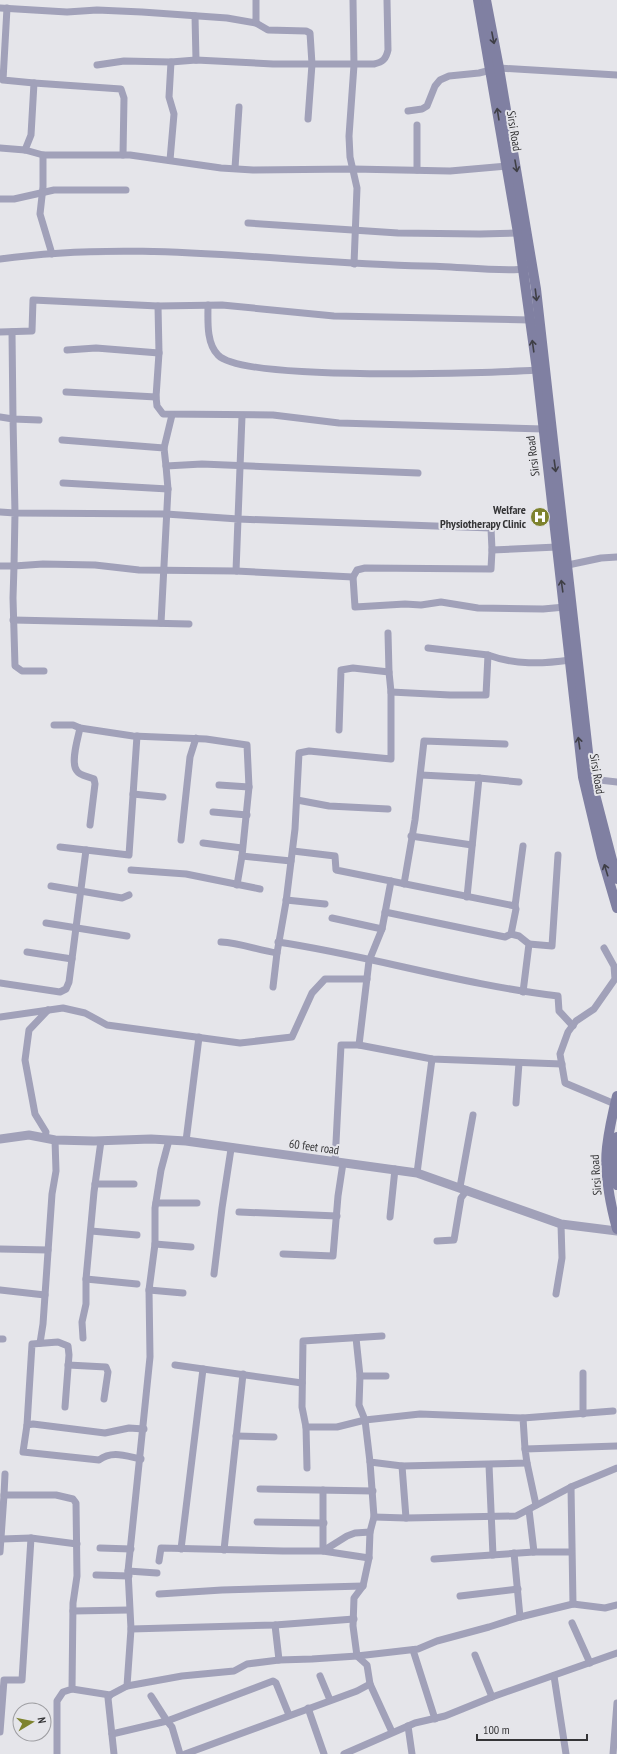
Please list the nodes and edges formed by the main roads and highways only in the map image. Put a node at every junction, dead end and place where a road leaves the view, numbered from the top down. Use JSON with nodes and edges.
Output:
{"nodes":[{"id":1,"x":478,"y":0,"type":"edge"},
{"id":2,"x":486,"y":0,"type":"edge"},
{"id":3,"x":495,"y":69,"type":"junction"},
{"id":4,"x":528,"y":268,"type":"junction"},
{"id":5,"x":617,"y":879,"type":"edge"},
{"id":6,"x":617,"y":908,"type":"edge"},
{"id":7,"x":616,"y":1100,"type":"edge"},
{"id":8,"x":615,"y":1121,"type":"edge"},
{"id":9,"x":617,"y":1138,"type":"edge"},
{"id":10,"x":617,"y":1185,"type":"edge"},
{"id":11,"x":617,"y":1230,"type":"edge"}],
"edges":[{"from":1,"to":3,"type":"main road","name":"Sirsi Road"},
{"from":2,"to":3,"type":"main road","name":"Sirsi Road","one_way":true},
{"from":3,"to":4,"type":"main road","name":"Sirsi Road","one_way":true},
{"from":4,"to":3,"type":"main road","name":"Sirsi Road","one_way":true},
{"from":4,"to":5,"type":"main road","name":"Sirsi Road","one_way":true},
{"from":6,"to":4,"type":"main road","name":"Sirsi Road","one_way":true},
{"from":7,"to":8,"type":"main road","name":"Sirsi Road"},
{"from":8,"to":11,"type":"main road","name":"Sirsi Road"},
{"from":9,"to":10,"type":"main road","name":"Sirsi Road"}]}
